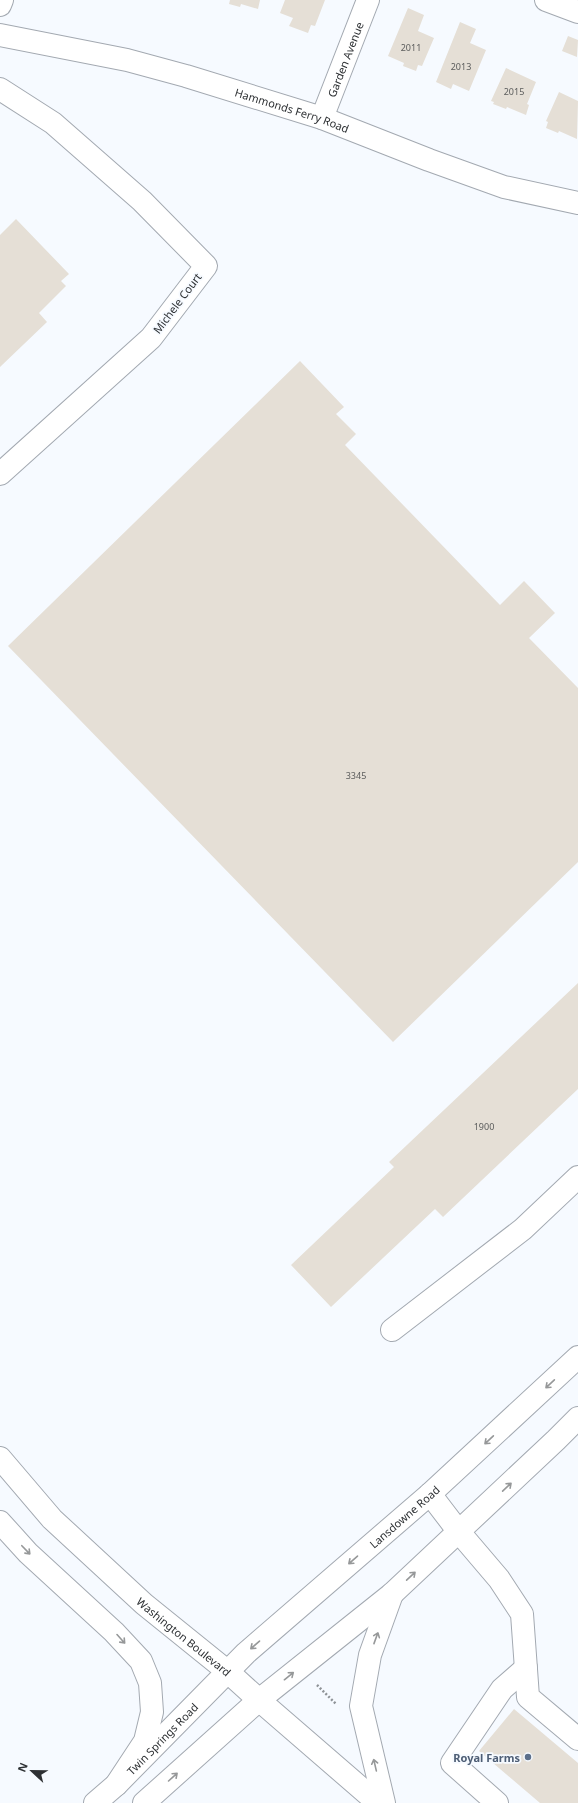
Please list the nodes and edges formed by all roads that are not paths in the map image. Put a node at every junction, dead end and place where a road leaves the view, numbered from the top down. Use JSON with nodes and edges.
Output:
{"nodes":[{"id":1,"x":2,"y":0,"type":"edge"},
{"id":2,"x":368,"y":0,"type":"edge"},
{"id":3,"x":546,"y":0,"type":"edge"},
{"id":4,"x":0,"y":5,"type":"edge"},
{"id":5,"x":578,"y":12,"type":"edge"},
{"id":6,"x":0,"y":35,"type":"edge"},
{"id":7,"x":0,"y":89,"type":"edge"},
{"id":8,"x":322,"y":118,"type":"junction"},
{"id":9,"x":578,"y":203,"type":"edge"},
{"id":10,"x":0,"y":474,"type":"edge"},
{"id":11,"x":578,"y":1177,"type":"edge"},
{"id":12,"x":392,"y":1330,"type":"dead end"},
{"id":13,"x":578,"y":1357,"type":"edge"},
{"id":14,"x":578,"y":1418,"type":"edge"},
{"id":15,"x":0,"y":1458,"type":"edge"},
{"id":16,"x":430,"y":1494,"type":"junction"},
{"id":17,"x":0,"y":1522,"type":"edge"},
{"id":18,"x":459,"y":1532,"type":"junction"},
{"id":19,"x":392,"y":1594,"type":"junction"},
{"id":20,"x":526,"y":1668,"type":"junction"},
{"id":21,"x":227,"y":1671,"type":"junction"},
{"id":22,"x":259,"y":1700,"type":"junction"},
{"id":23,"x":578,"y":1740,"type":"edge"},
{"id":24,"x":116,"y":1785,"type":"junction"},
{"id":25,"x":94,"y":1803,"type":"edge"},
{"id":26,"x":144,"y":1803,"type":"edge"},
{"id":27,"x":378,"y":1803,"type":"edge"},
{"id":28,"x":384,"y":1803,"type":"edge"},
{"id":29,"x":497,"y":1803,"type":"edge"}],
"edges":[{"from":1,"to":4,"type":"street"},
{"from":2,"to":8,"type":"street","name":"Garden Avenue"},
{"from":3,"to":5,"type":"street"},
{"from":6,"to":8,"type":"street","name":"Hammonds Ferry Road"},
{"from":7,"to":10,"type":"street","name":"Michele Court"},
{"from":8,"to":9,"type":"street","name":"Hammonds Ferry Road"},
{"from":11,"to":12,"type":"street"},
{"from":13,"to":16,"type":"street","name":"Lansdowne Road","one_way":true},
{"from":18,"to":14,"type":"street","one_way":true},
{"from":15,"to":21,"type":"street","name":"Washington Boulevard"},
{"from":16,"to":18,"type":"street"},
{"from":16,"to":21,"type":"street","name":"Lansdowne Road","one_way":true},
{"from":17,"to":24,"type":"street","one_way":true},
{"from":19,"to":18,"type":"street","one_way":true},
{"from":18,"to":20,"type":"street"},
{"from":22,"to":19,"type":"street","one_way":true},
{"from":28,"to":19,"type":"street","one_way":true},
{"from":20,"to":23,"type":"street"},
{"from":20,"to":29,"type":"street"},
{"from":21,"to":22,"type":"street","name":"Washington Boulevard"},
{"from":21,"to":24,"type":"street","name":"Twin Springs Road"},
{"from":26,"to":22,"type":"street","one_way":true},
{"from":22,"to":27,"type":"street","name":"Washington Boulevard"},
{"from":24,"to":25,"type":"street","name":"Twin Springs Road"}]}
